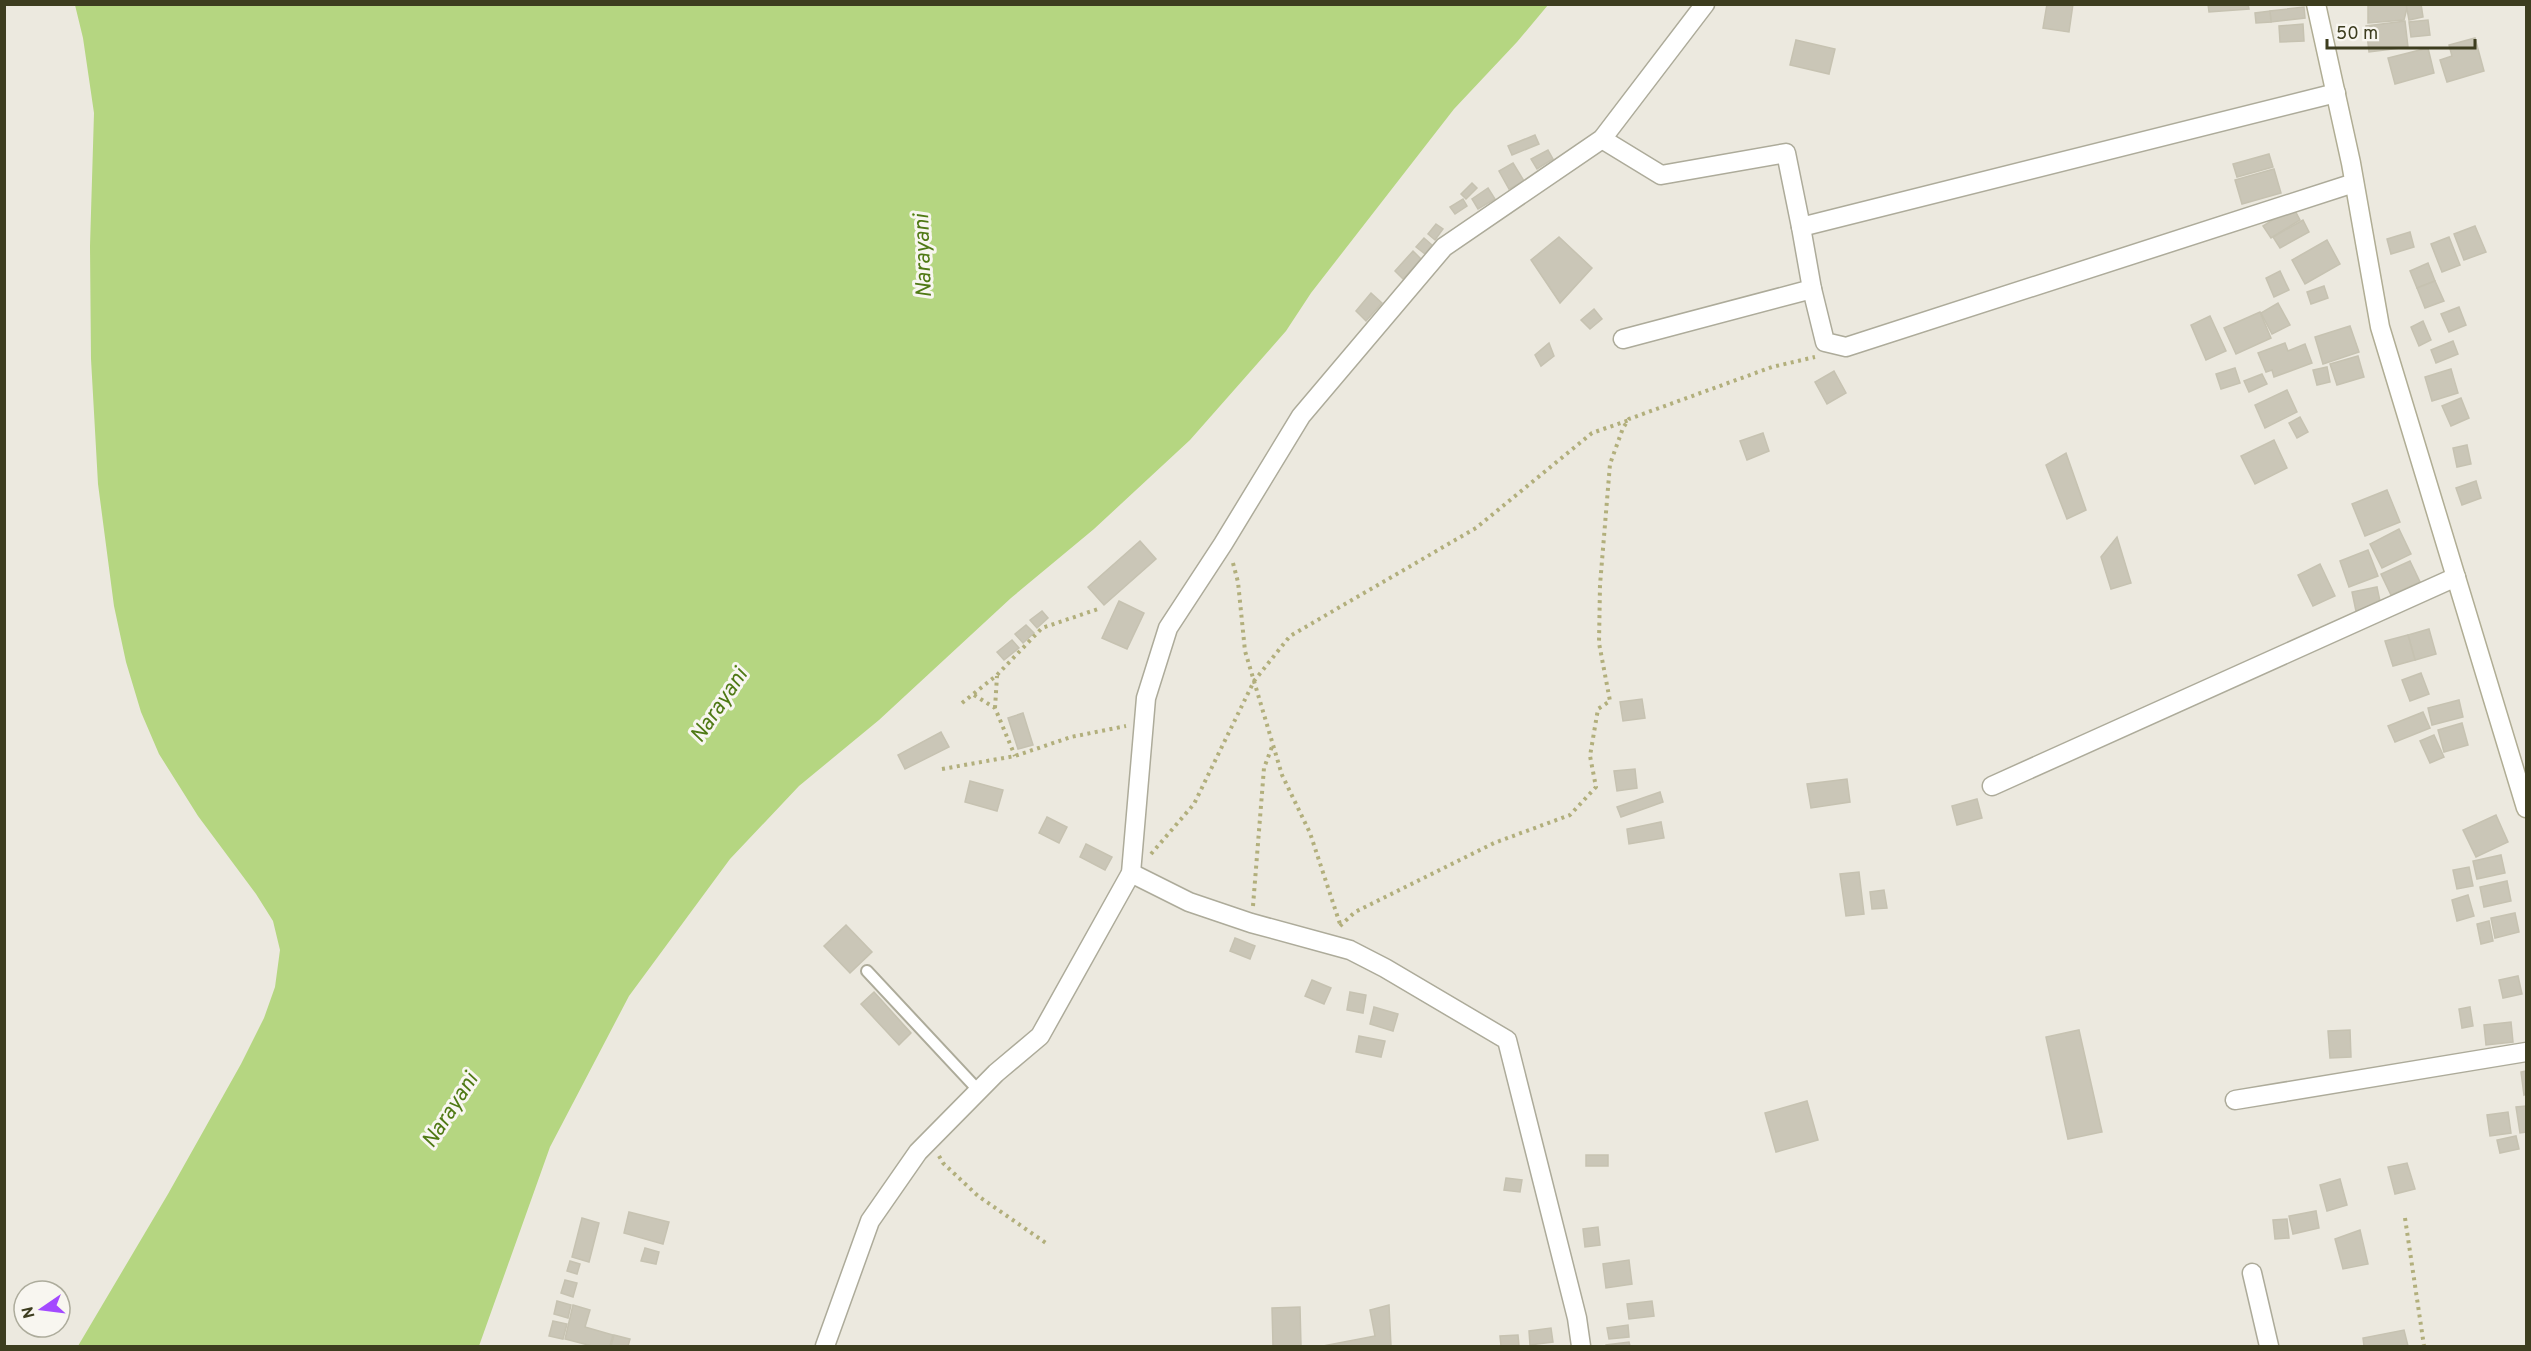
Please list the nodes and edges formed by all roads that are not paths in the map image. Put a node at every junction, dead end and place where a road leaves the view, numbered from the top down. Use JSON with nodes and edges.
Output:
{"nodes":[{"id":1,"x":1705,"y":4,"type":"edge"},
{"id":2,"x":2316,"y":4,"type":"edge"},
{"id":3,"x":2336,"y":93,"type":"junction"},
{"id":4,"x":1602,"y":139,"type":"junction"},
{"id":5,"x":2354,"y":183,"type":"junction"},
{"id":6,"x":1801,"y":227,"type":"junction"},
{"id":7,"x":1812,"y":289,"type":"junction"},
{"id":8,"x":1623,"y":339,"type":"dead end"},
{"id":9,"x":2456,"y":577,"type":"junction"},
{"id":10,"x":1992,"y":786,"type":"dead end"},
{"id":11,"x":2526,"y":804,"type":"edge"},
{"id":12,"x":1131,"y":873,"type":"junction"},
{"id":13,"x":867,"y":971,"type":"dead end"},
{"id":14,"x":2526,"y":1052,"type":"edge"},
{"id":15,"x":978,"y":1091,"type":"junction"},
{"id":16,"x":2235,"y":1100,"type":"dead end"},
{"id":17,"x":2252,"y":1273,"type":"dead end"},
{"id":18,"x":825,"y":1347,"type":"edge"},
{"id":19,"x":1581,"y":1347,"type":"edge"},
{"id":20,"x":2269,"y":1347,"type":"edge"}],
"edges":[{"from":1,"to":4,"type":"street"},
{"from":2,"to":3,"type":"street"},
{"from":3,"to":5,"type":"street"},
{"from":3,"to":6,"type":"street"},
{"from":4,"to":6,"type":"street"},
{"from":4,"to":12,"type":"street"},
{"from":5,"to":7,"type":"street"},
{"from":5,"to":9,"type":"street"},
{"from":6,"to":7,"type":"street"},
{"from":7,"to":8,"type":"street"},
{"from":9,"to":10,"type":"street"},
{"from":9,"to":11,"type":"street"},
{"from":12,"to":15,"type":"street"},
{"from":12,"to":19,"type":"street"},
{"from":13,"to":15,"type":"lane"},
{"from":14,"to":16,"type":"street"},
{"from":15,"to":18,"type":"street"},
{"from":17,"to":20,"type":"street"}]}
